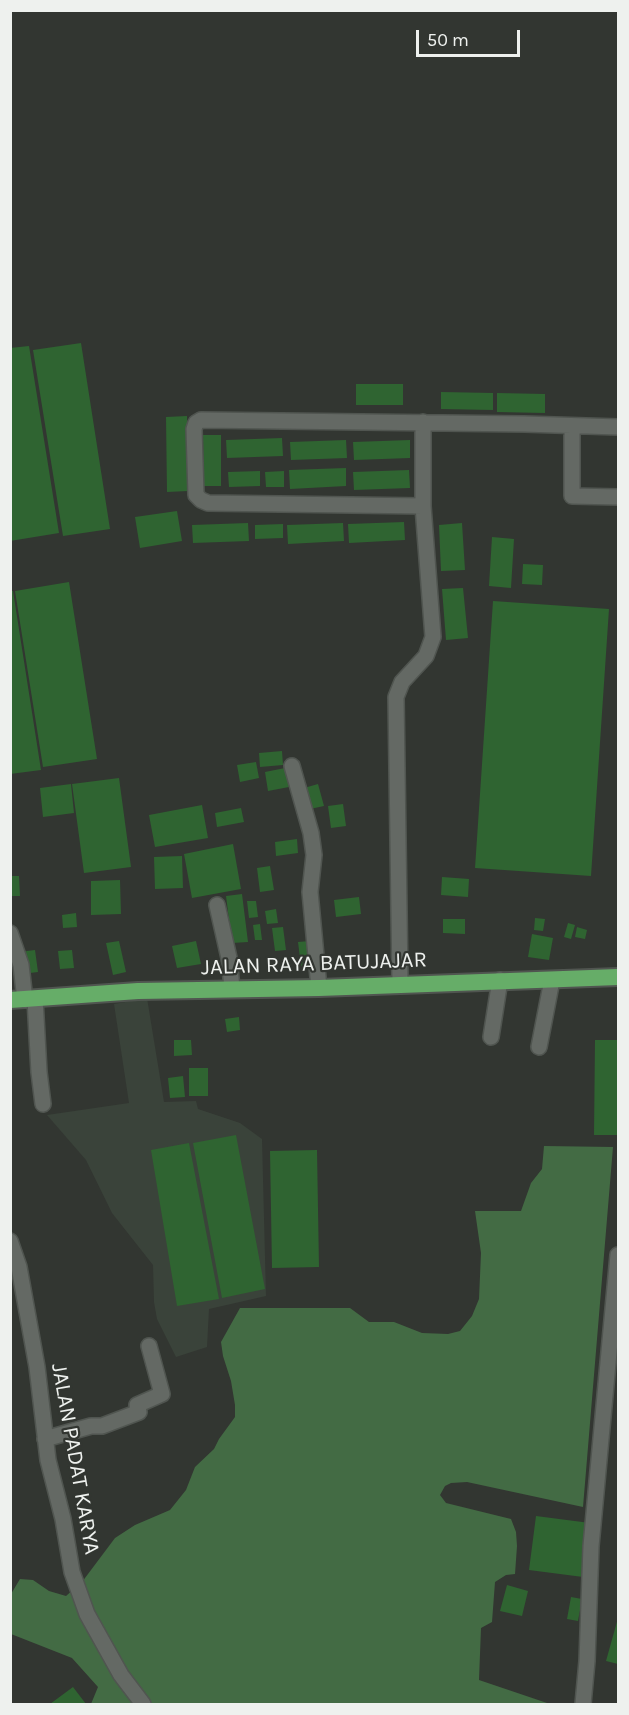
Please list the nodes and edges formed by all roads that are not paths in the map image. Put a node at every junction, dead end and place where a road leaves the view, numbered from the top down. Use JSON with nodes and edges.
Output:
{"nodes":[{"id":1,"x":423,"y":422,"type":"junction"},
{"id":2,"x":572,"y":427,"type":"junction"},
{"id":3,"x":618,"y":427,"type":"edge"},
{"id":4,"x":618,"y":497,"type":"edge"},
{"id":5,"x":423,"y":506,"type":"junction"},
{"id":6,"x":292,"y":765,"type":"dead end"},
{"id":7,"x":217,"y":905,"type":"dead end"},
{"id":8,"x":10,"y":933,"type":"edge"},
{"id":9,"x":618,"y":977,"type":"edge"},
{"id":10,"x":552,"y":980,"type":"junction"},
{"id":11,"x":500,"y":981,"type":"junction"},
{"id":12,"x":400,"y":983,"type":"junction"},
{"id":13,"x":232,"y":988,"type":"junction"},
{"id":14,"x":319,"y":988,"type":"junction"},
{"id":15,"x":24,"y":1000,"type":"edge"},
{"id":16,"x":491,"y":1037,"type":"dead end"},
{"id":17,"x":539,"y":1047,"type":"dead end"},
{"id":18,"x":43,"y":1104,"type":"dead end"},
{"id":19,"x":10,"y":1240,"type":"edge"},
{"id":20,"x":618,"y":1255,"type":"edge"},
{"id":21,"x":149,"y":1346,"type":"dead end"},
{"id":22,"x":45,"y":1439,"type":"junction"},
{"id":23,"x":143,"y":1704,"type":"edge"},
{"id":24,"x":583,"y":1704,"type":"edge"}],
"edges":[{"from":1,"to":2,"type":"street"},
{"from":1,"to":5,"type":"street"},
{"from":1,"to":5,"type":"street"},
{"from":2,"to":3,"type":"street"},
{"from":2,"to":4,"type":"street"},
{"from":5,"to":12,"type":"street"},
{"from":6,"to":14,"type":"street"},
{"from":7,"to":13,"type":"street"},
{"from":8,"to":15,"type":"street"},
{"from":9,"to":10,"type":"highway","name":"JALAN RAYA BATUJAJAR"},
{"from":10,"to":11,"type":"highway","name":"JALAN RAYA BATUJAJAR"},
{"from":10,"to":17,"type":"street"},
{"from":11,"to":12,"type":"highway","name":"JALAN RAYA BATUJAJAR"},
{"from":11,"to":16,"type":"street"},
{"from":12,"to":14,"type":"highway","name":"JALAN RAYA BATUJAJAR"},
{"from":13,"to":14,"type":"highway","name":"JALAN RAYA BATUJAJAR"},
{"from":13,"to":15,"type":"highway","name":"JALAN RAYA BATUJAJAR"},
{"from":15,"to":18,"type":"street"},
{"from":19,"to":22,"type":"street","name":"JALAN PADAT KARYA"},
{"from":20,"to":24,"type":"street"},
{"from":21,"to":22,"type":"street"},
{"from":22,"to":23,"type":"street","name":"JALAN PADAT KARYA"}]}
